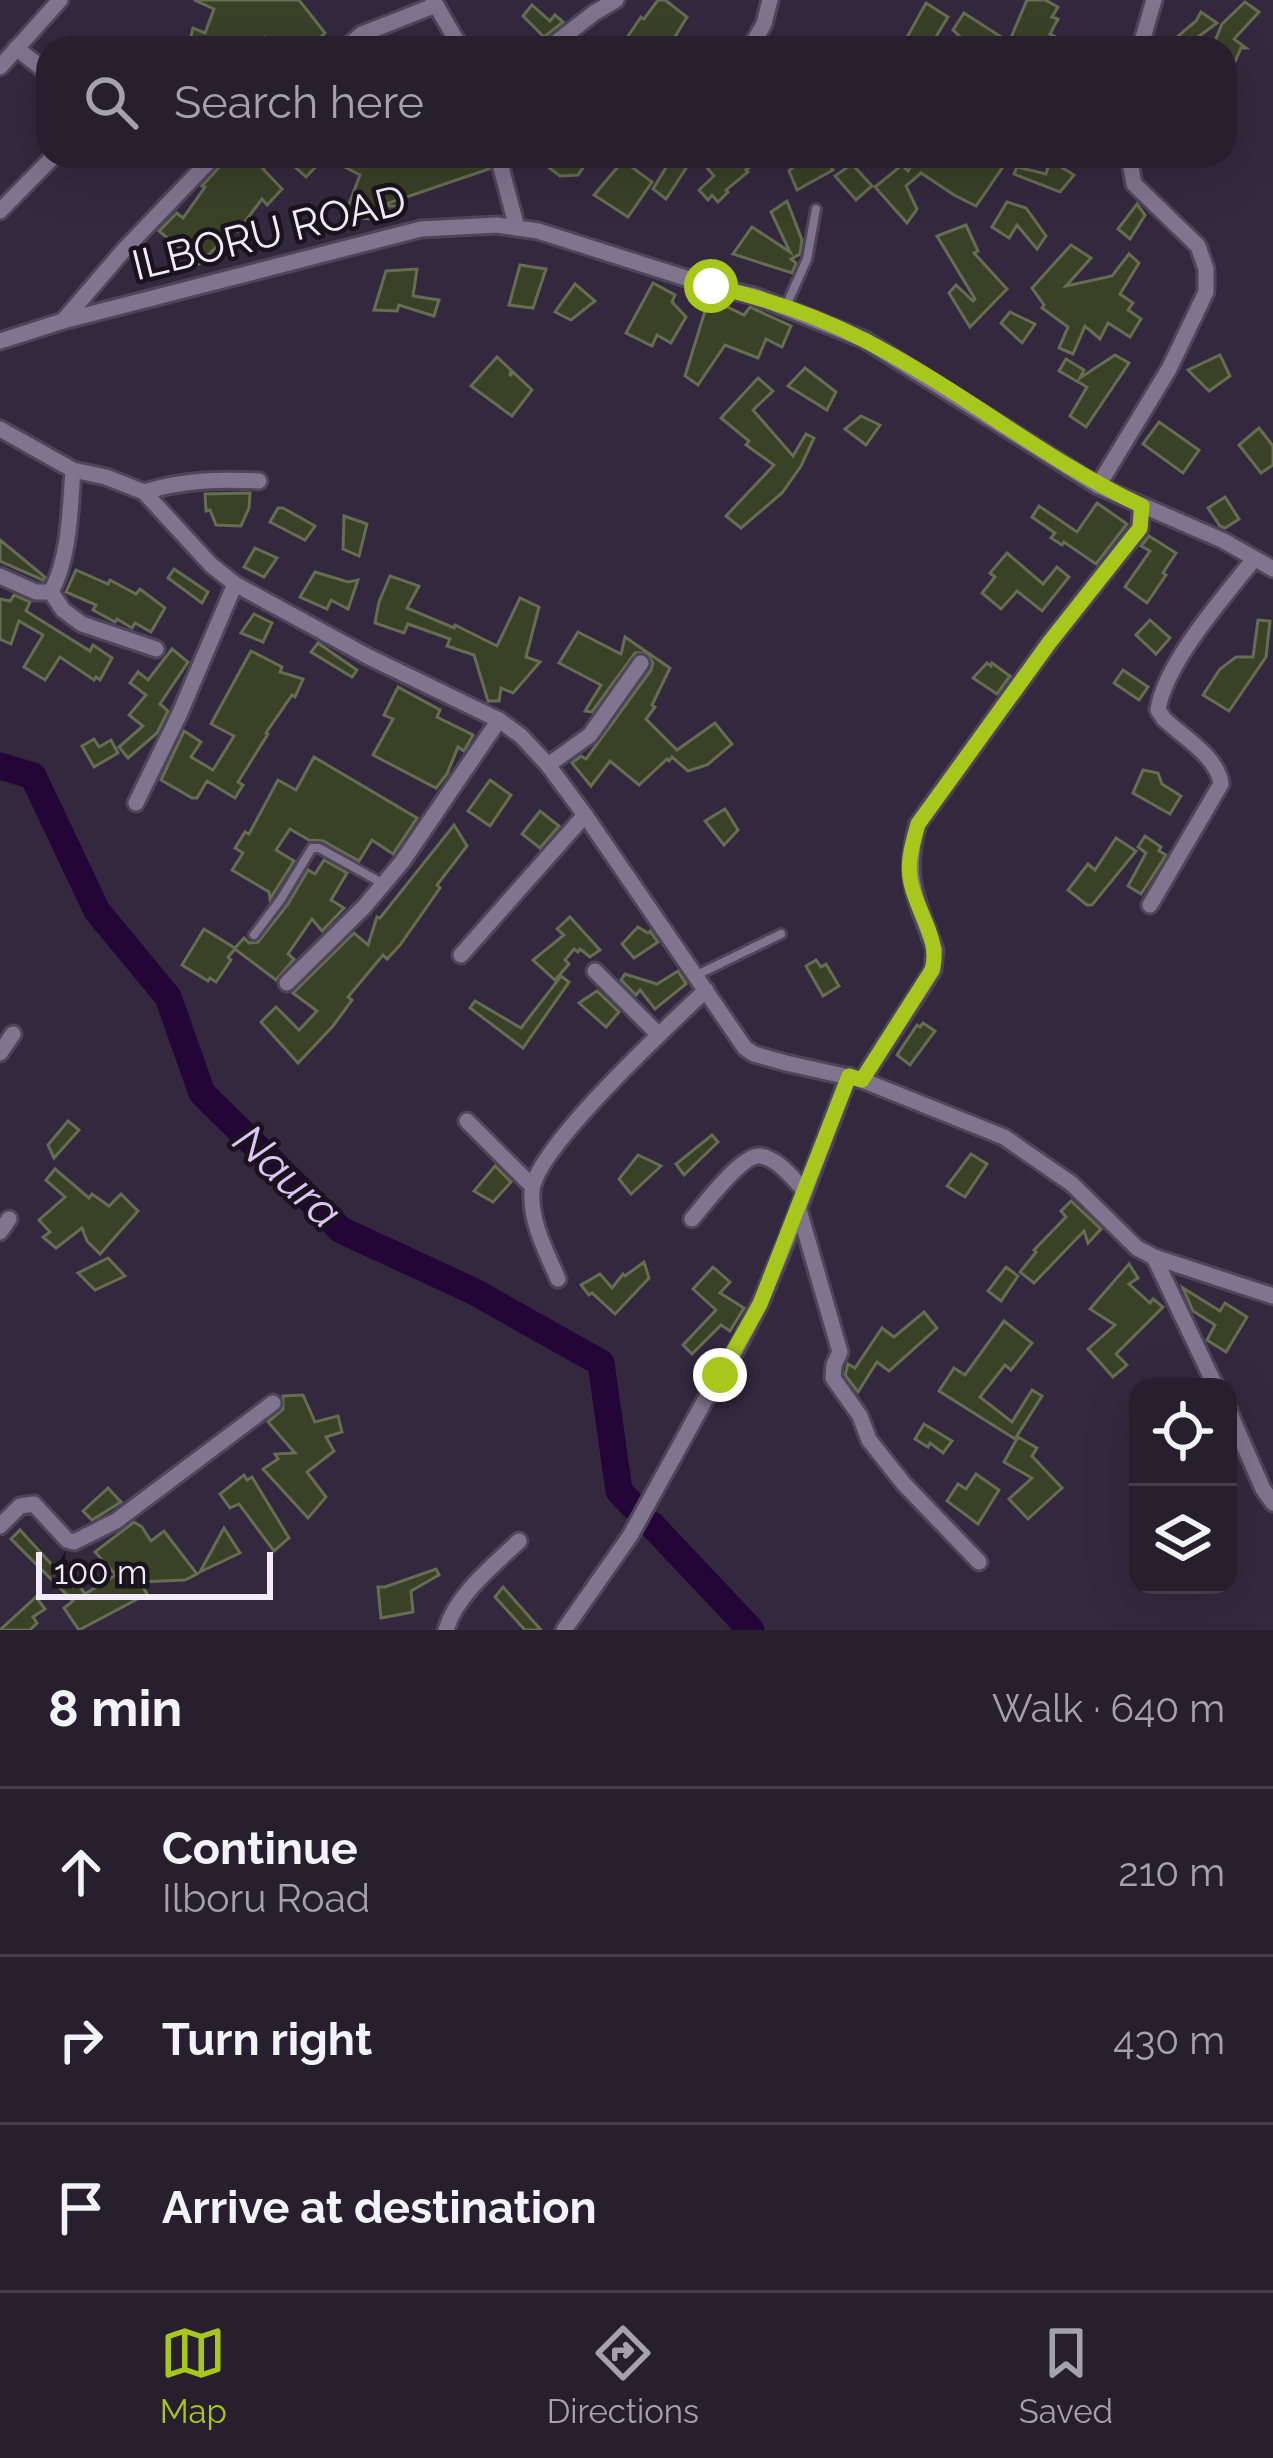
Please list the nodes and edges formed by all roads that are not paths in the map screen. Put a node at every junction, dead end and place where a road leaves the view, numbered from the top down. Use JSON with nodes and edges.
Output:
{"nodes":[{"id":1,"x":60,"y":0,"type":"edge"},
{"id":2,"x":616,"y":0,"type":"edge"},
{"id":3,"x":770,"y":0,"type":"edge"},
{"id":4,"x":1154,"y":0,"type":"edge"},
{"id":5,"x":434,"y":2,"type":"edge"},
{"id":6,"x":360,"y":36,"type":"edge"},
{"id":7,"x":453,"y":36,"type":"edge"},
{"id":8,"x":564,"y":36,"type":"edge"},
{"id":9,"x":756,"y":36,"type":"edge"},
{"id":10,"x":1144,"y":36,"type":"edge"},
{"id":11,"x":16,"y":48,"type":"junction"},
{"id":12,"x":36,"y":64,"type":"edge"},
{"id":13,"x":0,"y":67,"type":"edge"},
{"id":14,"x":42,"y":168,"type":"edge"},
{"id":15,"x":203,"y":168,"type":"edge"},
{"id":16,"x":500,"y":168,"type":"edge"},
{"id":17,"x":1131,"y":168,"type":"edge"},
{"id":18,"x":816,"y":209,"type":"dead end"},
{"id":19,"x":0,"y":211,"type":"edge"},
{"id":20,"x":517,"y":228,"type":"junction"},
{"id":21,"x":786,"y":306,"type":"junction"},
{"id":22,"x":63,"y":321,"type":"junction"},
{"id":23,"x":0,"y":340,"type":"edge"},
{"id":24,"x":0,"y":429,"type":"edge"},
{"id":25,"x":74,"y":470,"type":"junction"},
{"id":26,"x":259,"y":481,"type":"dead end"},
{"id":27,"x":1098,"y":485,"type":"junction"},
{"id":28,"x":144,"y":492,"type":"junction"},
{"id":29,"x":1142,"y":506,"type":"junction"},
{"id":30,"x":1254,"y":559,"type":"junction"},
{"id":31,"x":1273,"y":569,"type":"edge"},
{"id":32,"x":0,"y":576,"type":"edge"},
{"id":33,"x":235,"y":584,"type":"junction"},
{"id":34,"x":51,"y":592,"type":"junction"},
{"id":35,"x":156,"y":650,"type":"dead end"},
{"id":36,"x":641,"y":662,"type":"dead end"},
{"id":37,"x":499,"y":720,"type":"junction"},
{"id":38,"x":548,"y":765,"type":"junction"},
{"id":39,"x":136,"y":803,"type":"dead end"},
{"id":40,"x":585,"y":815,"type":"junction"},
{"id":41,"x":384,"y":884,"type":"junction"},
{"id":42,"x":1150,"y":905,"type":"dead end"},
{"id":43,"x":254,"y":934,"type":"dead end"},
{"id":44,"x":781,"y":934,"type":"dead end"},
{"id":45,"x":461,"y":955,"type":"dead end"},
{"id":46,"x":596,"y":971,"type":"dead end"},
{"id":47,"x":287,"y":983,"type":"dead end"},
{"id":48,"x":702,"y":983,"type":"junction"},
{"id":49,"x":13,"y":1034,"type":"dead end"},
{"id":50,"x":659,"y":1035,"type":"junction"},
{"id":51,"x":0,"y":1053,"type":"edge"},
{"id":52,"x":856,"y":1078,"type":"junction"},
{"id":53,"x":467,"y":1120,"type":"dead end"},
{"id":54,"x":532,"y":1186,"type":"junction"},
{"id":55,"x":805,"y":1190,"type":"junction"},
{"id":56,"x":799,"y":1210,"type":"junction"},
{"id":57,"x":692,"y":1219,"type":"dead end"},
{"id":58,"x":1154,"y":1257,"type":"junction"},
{"id":59,"x":558,"y":1279,"type":"dead end"},
{"id":60,"x":1273,"y":1295,"type":"edge"},
{"id":61,"x":1212,"y":1378,"type":"edge"},
{"id":62,"x":273,"y":1403,"type":"dead end"},
{"id":63,"x":1237,"y":1430,"type":"edge"},
{"id":64,"x":1273,"y":1502,"type":"edge"},
{"id":65,"x":0,"y":1526,"type":"edge"},
{"id":66,"x":519,"y":1541,"type":"dead end"},
{"id":67,"x":979,"y":1562,"type":"dead end"},
{"id":68,"x":452,"y":1626,"type":"edge"},
{"id":69,"x":564,"y":1630,"type":"edge"}],
"edges":[{"from":1,"to":11,"type":"street"},
{"from":2,"to":8,"type":"street"},
{"from":3,"to":9,"type":"street"},
{"from":4,"to":10,"type":"street"},
{"from":5,"to":6,"type":"street"},
{"from":5,"to":7,"type":"street"},
{"from":11,"to":12,"type":"street"},
{"from":11,"to":13,"type":"street"},
{"from":14,"to":19,"type":"street"},
{"from":15,"to":22,"type":"street"},
{"from":16,"to":20,"type":"street"},
{"from":17,"to":27,"type":"street"},
{"from":18,"to":21,"type":"lane"},
{"from":20,"to":21,"type":"street","name":"ILBORU ROAD"},
{"from":20,"to":22,"type":"street","name":"ILBORU ROAD"},
{"from":21,"to":27,"type":"street","name":"ILBORU ROAD"},
{"from":22,"to":23,"type":"street","name":"ILBORU ROAD"},
{"from":24,"to":25,"type":"street"},
{"from":25,"to":28,"type":"street"},
{"from":25,"to":34,"type":"street"},
{"from":26,"to":28,"type":"street"},
{"from":27,"to":29,"type":"street","name":"ILBORU ROAD"},
{"from":28,"to":33,"type":"street"},
{"from":29,"to":30,"type":"street","name":"ILBORU ROAD"},
{"from":29,"to":52,"type":"street"},
{"from":30,"to":31,"type":"street","name":"ILBORU ROAD"},
{"from":30,"to":42,"type":"street"},
{"from":32,"to":34,"type":"street"},
{"from":33,"to":37,"type":"street"},
{"from":33,"to":39,"type":"street"},
{"from":34,"to":35,"type":"street"},
{"from":36,"to":38,"type":"street"},
{"from":37,"to":38,"type":"street"},
{"from":37,"to":41,"type":"street"},
{"from":38,"to":40,"type":"street"},
{"from":40,"to":45,"type":"street"},
{"from":40,"to":48,"type":"street"},
{"from":41,"to":43,"type":"lane"},
{"from":41,"to":47,"type":"street"},
{"from":44,"to":48,"type":"lane"},
{"from":46,"to":50,"type":"street"},
{"from":48,"to":50,"type":"street"},
{"from":48,"to":52,"type":"street"},
{"from":49,"to":51,"type":"street"},
{"from":50,"to":54,"type":"street"},
{"from":52,"to":55,"type":"street"},
{"from":52,"to":58,"type":"street"},
{"from":53,"to":54,"type":"street"},
{"from":54,"to":59,"type":"street"},
{"from":55,"to":56,"type":"street"},
{"from":55,"to":57,"type":"street"},
{"from":56,"to":67,"type":"street"},
{"from":56,"to":69,"type":"street"},
{"from":58,"to":60,"type":"street"},
{"from":58,"to":61,"type":"street"},
{"from":62,"to":65,"type":"street"},
{"from":63,"to":64,"type":"street"},
{"from":66,"to":68,"type":"street"}]}
